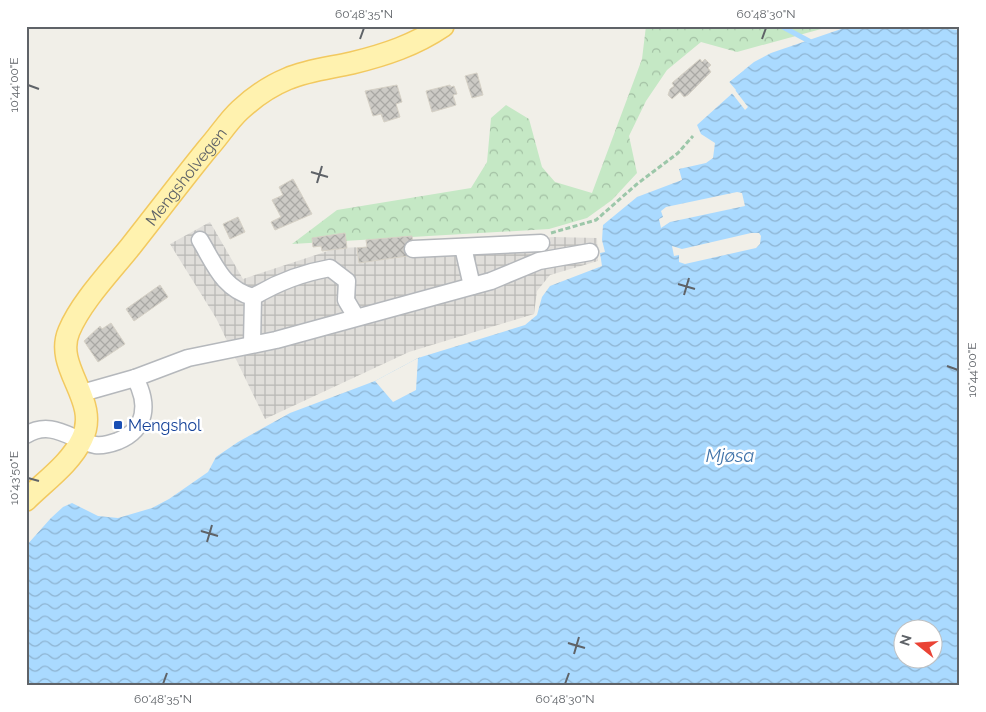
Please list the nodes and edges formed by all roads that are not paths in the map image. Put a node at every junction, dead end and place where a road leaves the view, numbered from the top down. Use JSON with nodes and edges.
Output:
{"nodes":[{"id":1,"x":443,"y":26,"type":"edge"},
{"id":2,"x":200,"y":240,"type":"dead end"},
{"id":3,"x":463,"y":247,"type":"junction"},
{"id":4,"x":413,"y":249,"type":"dead end"},
{"id":5,"x":590,"y":252,"type":"dead end"},
{"id":6,"x":540,"y":261,"type":"junction"},
{"id":7,"x":472,"y":286,"type":"junction"},
{"id":8,"x":253,"y":296,"type":"junction"},
{"id":9,"x":356,"y":317,"type":"junction"},
{"id":10,"x":252,"y":344,"type":"junction"},
{"id":11,"x":135,"y":378,"type":"junction"},
{"id":12,"x":82,"y":393,"type":"junction"},
{"id":13,"x":26,"y":435,"type":"edge"},
{"id":14,"x":82,"y":439,"type":"junction"},
{"id":15,"x":26,"y":500,"type":"edge"}],
"edges":[{"from":1,"to":12,"type":"main road","name":"Mengsholvegen"},
{"from":2,"to":8,"type":"lane"},
{"from":3,"to":4,"type":"lane"},
{"from":3,"to":6,"type":"lane"},
{"from":3,"to":7,"type":"lane"},
{"from":5,"to":6,"type":"lane"},
{"from":6,"to":7,"type":"lane"},
{"from":7,"to":9,"type":"lane"},
{"from":8,"to":9,"type":"lane"},
{"from":8,"to":10,"type":"lane"},
{"from":9,"to":10,"type":"lane"},
{"from":10,"to":11,"type":"lane"},
{"from":11,"to":12,"type":"lane"},
{"from":11,"to":14,"type":"lane"},
{"from":12,"to":14,"type":"main road","name":"Mengsholvegen"},
{"from":13,"to":14,"type":"lane"},
{"from":14,"to":15,"type":"main road"}]}
